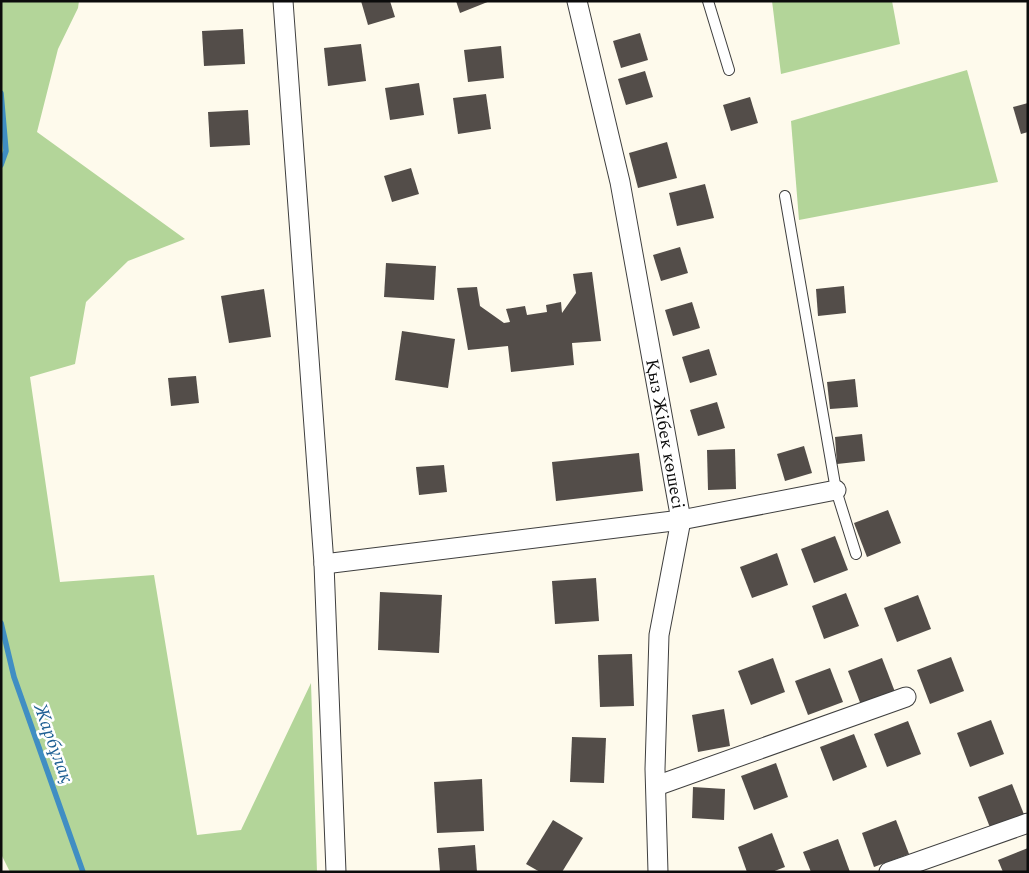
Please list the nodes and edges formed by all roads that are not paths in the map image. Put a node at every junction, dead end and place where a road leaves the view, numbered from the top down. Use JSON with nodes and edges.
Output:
{"nodes":[{"id":1,"x":283,"y":1,"type":"edge"},
{"id":2,"x":577,"y":1,"type":"edge"},
{"id":3,"x":708,"y":1,"type":"edge"},
{"id":4,"x":729,"y":70,"type":"dead end"},
{"id":5,"x":785,"y":196,"type":"dead end"},
{"id":6,"x":836,"y":490,"type":"junction"},
{"id":7,"x":682,"y":520,"type":"junction"},
{"id":8,"x":856,"y":554,"type":"dead end"},
{"id":9,"x":324,"y":564,"type":"junction"},
{"id":10,"x":906,"y":697,"type":"dead end"},
{"id":11,"x":656,"y":786,"type":"junction"},
{"id":12,"x":1028,"y":823,"type":"edge"},
{"id":13,"x":336,"y":872,"type":"edge"},
{"id":14,"x":658,"y":872,"type":"edge"},
{"id":15,"x":889,"y":872,"type":"edge"}],
"edges":[{"from":1,"to":9,"type":"street"},
{"from":2,"to":7,"type":"street","name":"Қыз Жібек көшесі"},
{"from":3,"to":4,"type":"lane"},
{"from":5,"to":6,"type":"lane"},
{"from":6,"to":7,"type":"street"},
{"from":6,"to":8,"type":"lane"},
{"from":7,"to":9,"type":"street"},
{"from":7,"to":11,"type":"street","name":"Қыз Жібек көшесі"},
{"from":9,"to":13,"type":"street"},
{"from":10,"to":11,"type":"street"},
{"from":11,"to":14,"type":"street","name":"Қыз Жібек көшесі"},
{"from":12,"to":15,"type":"street"}]}
